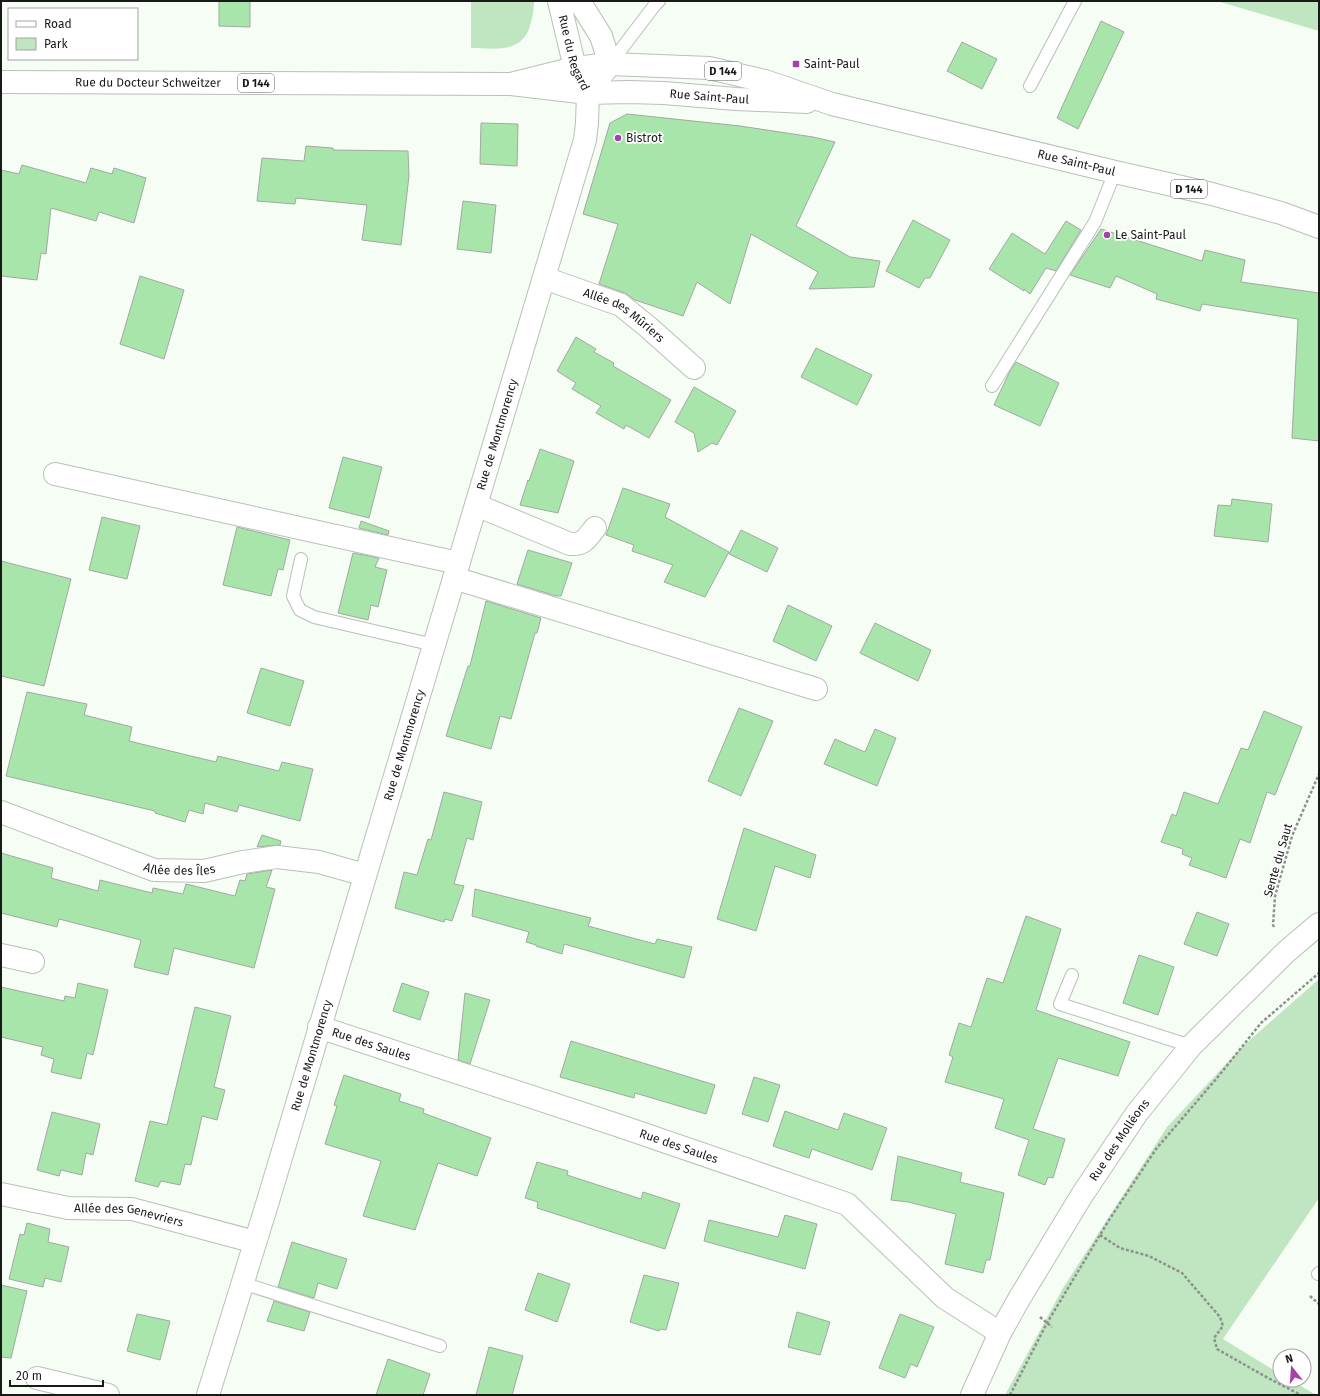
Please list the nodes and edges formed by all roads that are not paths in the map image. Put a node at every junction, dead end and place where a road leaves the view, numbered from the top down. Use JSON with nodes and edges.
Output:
{"nodes":[{"id":1,"x":559,"y":1,"type":"edge"},
{"id":2,"x":579,"y":1,"type":"edge"},
{"id":3,"x":659,"y":1,"type":"edge"},
{"id":4,"x":1075,"y":1,"type":"edge"},
{"id":5,"x":610,"y":64,"type":"junction"},
{"id":6,"x":575,"y":68,"type":"junction"},
{"id":7,"x":1,"y":82,"type":"edge"},
{"id":8,"x":510,"y":84,"type":"junction"},
{"id":9,"x":1030,"y":86,"type":"dead end"},
{"id":10,"x":588,"y":93,"type":"junction"},
{"id":11,"x":832,"y":104,"type":"junction"},
{"id":12,"x":1115,"y":172,"type":"junction"},
{"id":13,"x":1319,"y":227,"type":"edge"},
{"id":14,"x":544,"y":278,"type":"junction"},
{"id":15,"x":694,"y":368,"type":"dead end"},
{"id":16,"x":992,"y":386,"type":"dead end"},
{"id":17,"x":55,"y":474,"type":"dead end"},
{"id":18,"x":476,"y":505,"type":"junction"},
{"id":19,"x":595,"y":528,"type":"dead end"},
{"id":20,"x":301,"y":559,"type":"dead end"},
{"id":21,"x":456,"y":570,"type":"junction"},
{"id":22,"x":434,"y":645,"type":"junction"},
{"id":23,"x":816,"y":689,"type":"dead end"},
{"id":24,"x":1,"y":812,"type":"edge"},
{"id":25,"x":365,"y":875,"type":"junction"},
{"id":26,"x":1319,"y":924,"type":"edge"},
{"id":27,"x":1,"y":955,"type":"edge"},
{"id":28,"x":33,"y":962,"type":"dead end"},
{"id":29,"x":1072,"y":975,"type":"dead end"},
{"id":30,"x":319,"y":1027,"type":"junction"},
{"id":31,"x":1191,"y":1046,"type":"junction"},
{"id":32,"x":1,"y":1194,"type":"edge"},
{"id":33,"x":255,"y":1242,"type":"junction"},
{"id":34,"x":242,"y":1283,"type":"junction"},
{"id":35,"x":1000,"y":1333,"type":"junction"},
{"id":36,"x":440,"y":1346,"type":"dead end"},
{"id":37,"x":37,"y":1378,"type":"dead end"},
{"id":38,"x":108,"y":1395,"type":"edge"},
{"id":39,"x":208,"y":1395,"type":"edge"},
{"id":40,"x":972,"y":1395,"type":"edge"}],
"edges":[{"from":1,"to":6,"type":"street","name":"Rue du Regard"},
{"from":2,"to":5,"type":"street","name":"Rue du Regard"},
{"from":3,"to":5,"type":"lane"},
{"from":4,"to":9,"type":"lane"},
{"from":5,"to":6,"type":"street","name":"Rue du Docteur Schweitzer","number":"D 144"},
{"from":5,"to":10,"type":"street","name":"Rue du Regard"},
{"from":5,"to":11,"type":"street","name":"Rue Saint-Paul","number":"D 144"},
{"from":6,"to":8,"type":"street","name":"Rue du Docteur Schweitzer","number":"D 144"},
{"from":6,"to":10,"type":"street","name":"Rue du Regard"},
{"from":7,"to":8,"type":"street","name":"Rue du Docteur Schweitzer","number":"D 144"},
{"from":8,"to":10,"type":"street","name":"Rue du Docteur Schweitzer"},
{"from":10,"to":11,"type":"street","name":"Rue Saint-Paul"},
{"from":10,"to":14,"type":"street","name":"Rue de Montmorency"},
{"from":11,"to":12,"type":"street","name":"Rue Saint-Paul","number":"D 144"},
{"from":12,"to":13,"type":"street","name":"Rue Saint-Paul","number":"D 144"},
{"from":12,"to":16,"type":"lane"},
{"from":14,"to":15,"type":"street","name":"Allée des Mûriers"},
{"from":14,"to":18,"type":"street","name":"Rue de Montmorency"},
{"from":17,"to":21,"type":"street"},
{"from":18,"to":19,"type":"street"},
{"from":18,"to":21,"type":"street","name":"Rue de Montmorency"},
{"from":20,"to":22,"type":"lane"},
{"from":21,"to":22,"type":"street","name":"Rue de Montmorency"},
{"from":21,"to":23,"type":"street"},
{"from":22,"to":25,"type":"street","name":"Rue de Montmorency"},
{"from":24,"to":25,"type":"street","name":"Allée des Îles"},
{"from":25,"to":30,"type":"street","name":"Rue de Montmorency"},
{"from":26,"to":31,"type":"street","name":"Rue des Molléons"},
{"from":27,"to":28,"type":"street"},
{"from":29,"to":31,"type":"lane"},
{"from":30,"to":33,"type":"street","name":"Rue de Montmorency"},
{"from":30,"to":35,"type":"street","name":"Rue des Saules"},
{"from":31,"to":35,"type":"street","name":"Rue des Molléons"},
{"from":32,"to":33,"type":"street","name":"Allée des Genevriers"},
{"from":33,"to":34,"type":"street","name":"Rue de Montmorency"},
{"from":34,"to":36,"type":"lane"},
{"from":34,"to":39,"type":"street","name":"Rue de Montmorency"},
{"from":35,"to":40,"type":"street","name":"Rue des Molléons"},
{"from":37,"to":38,"type":"street"}]}
